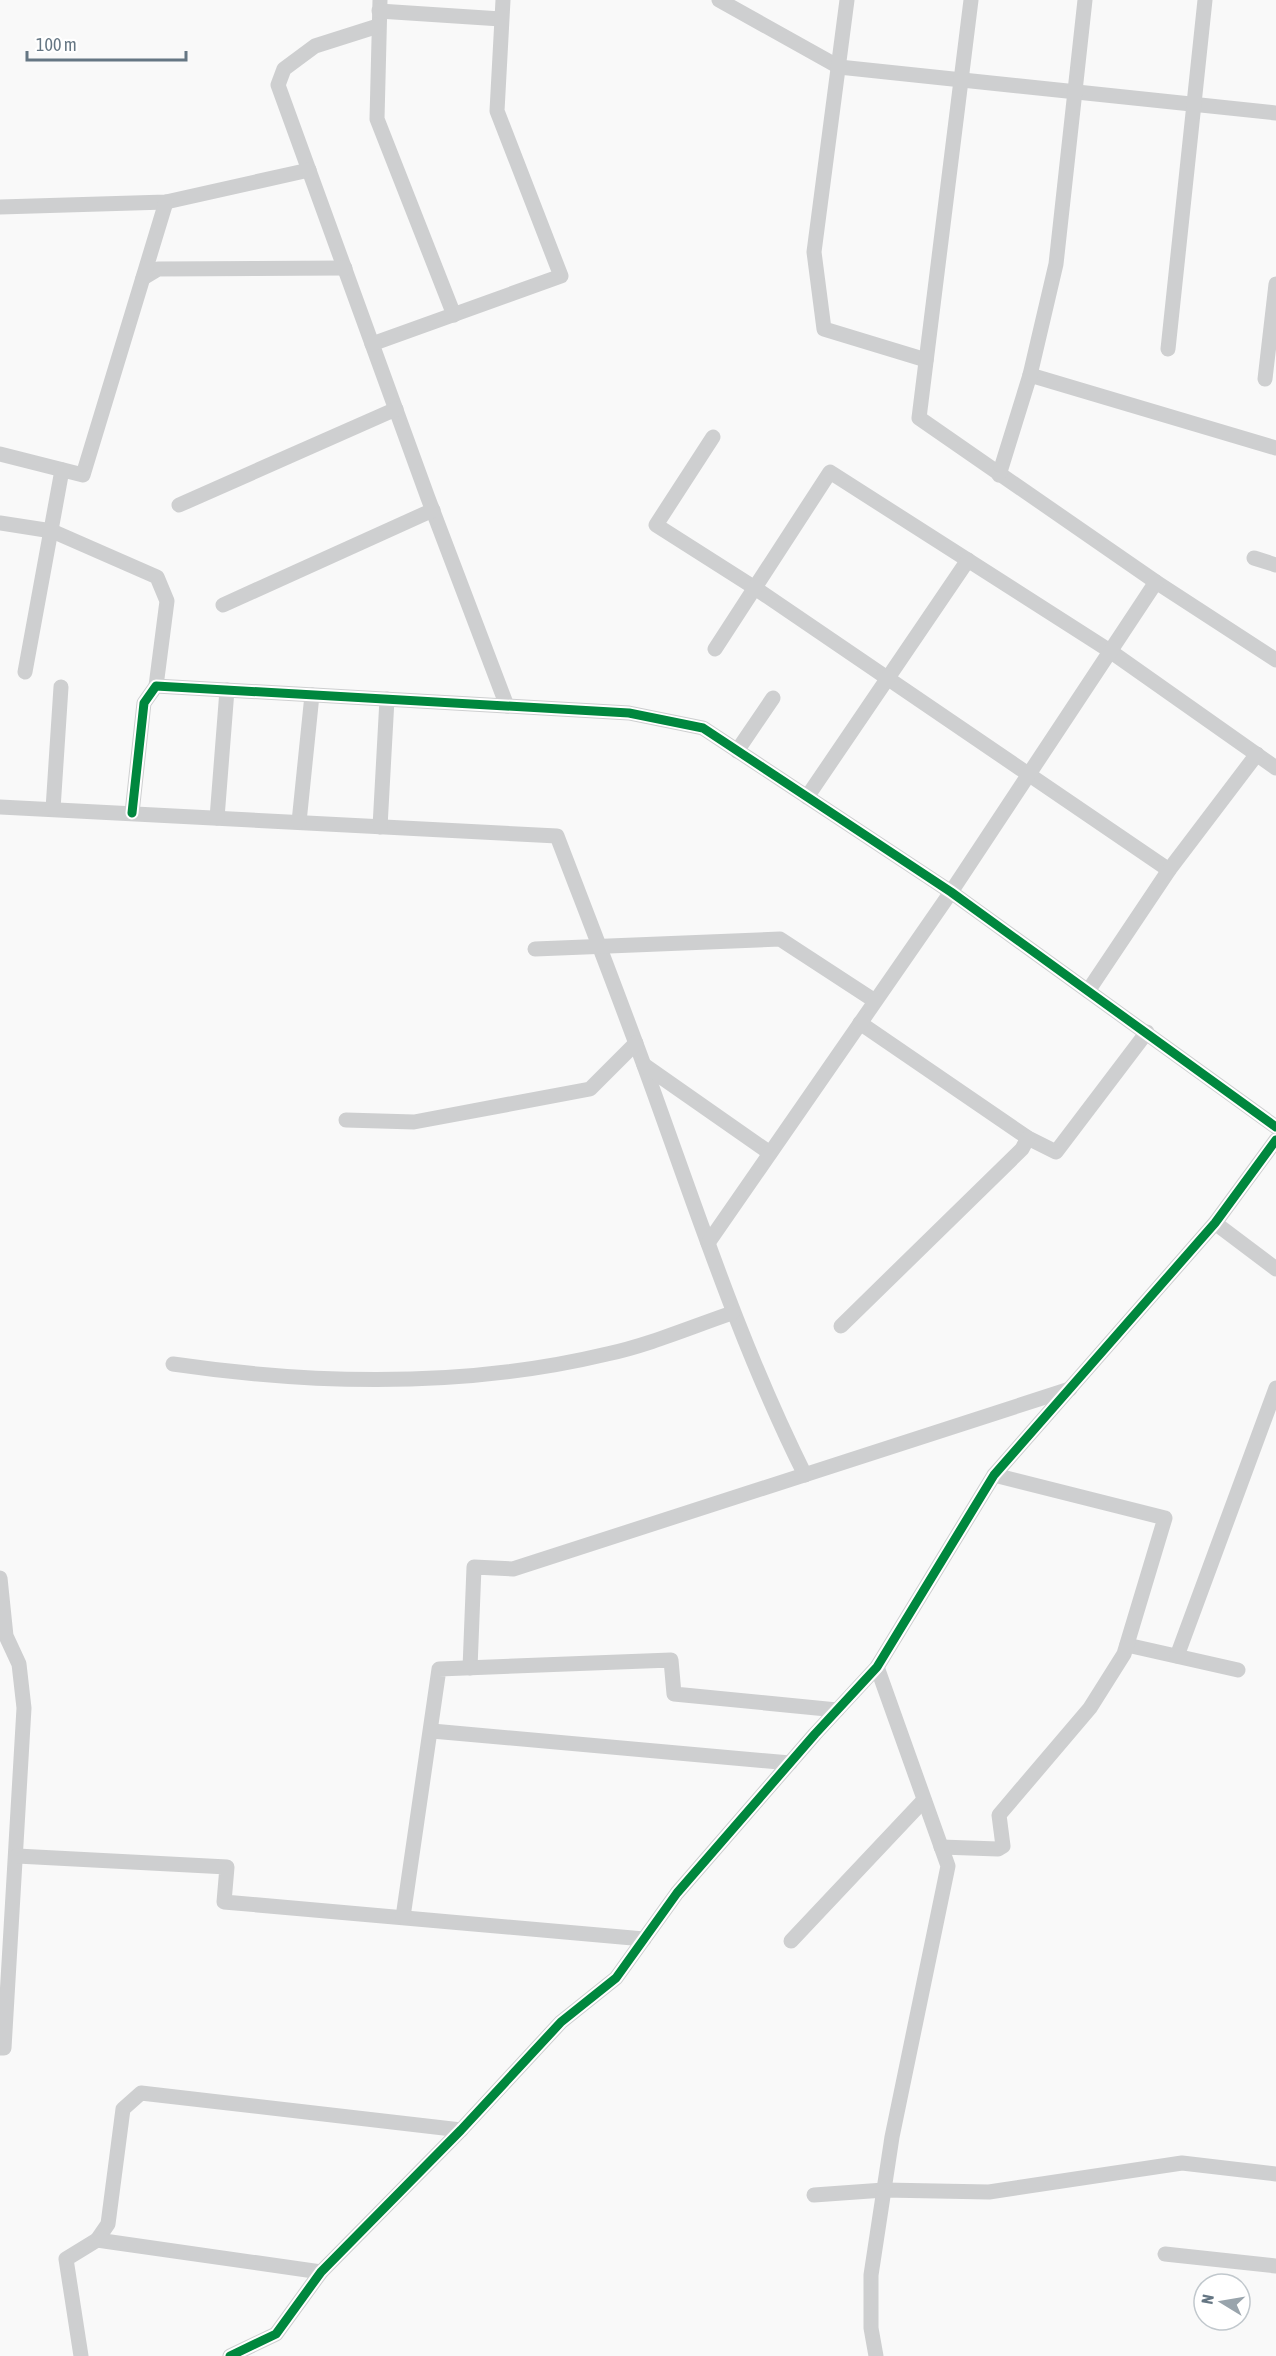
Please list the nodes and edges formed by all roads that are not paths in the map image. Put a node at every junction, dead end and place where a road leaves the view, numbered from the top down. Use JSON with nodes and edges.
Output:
{"nodes":[{"id":1,"x":502,"y":0,"type":"edge"},
{"id":2,"x":719,"y":0,"type":"edge"},
{"id":3,"x":847,"y":0,"type":"edge"},
{"id":4,"x":971,"y":0,"type":"edge"},
{"id":5,"x":1085,"y":0,"type":"edge"},
{"id":6,"x":1205,"y":0,"type":"edge"},
{"id":7,"x":380,"y":5,"type":"edge"},
{"id":8,"x":501,"y":19,"type":"junction"},
{"id":9,"x":378,"y":26,"type":"junction"},
{"id":10,"x":839,"y":67,"type":"junction"},
{"id":11,"x":962,"y":80,"type":"junction"},
{"id":12,"x":1076,"y":92,"type":"junction"},
{"id":13,"x":1193,"y":105,"type":"junction"},
{"id":14,"x":1276,"y":113,"type":"edge"},
{"id":15,"x":309,"y":170,"type":"junction"},
{"id":16,"x":166,"y":202,"type":"junction"},
{"id":17,"x":0,"y":207,"type":"edge"},
{"id":18,"x":345,"y":268,"type":"junction"},
{"id":19,"x":143,"y":278,"type":"junction"},
{"id":20,"x":1276,"y":284,"type":"edge"},
{"id":21,"x":454,"y":315,"type":"junction"},
{"id":22,"x":372,"y":344,"type":"junction"},
{"id":23,"x":1168,"y":350,"type":"dead end"},
{"id":24,"x":926,"y":360,"type":"junction"},
{"id":25,"x":1030,"y":375,"type":"junction"},
{"id":26,"x":1265,"y":379,"type":"dead end"},
{"id":27,"x":396,"y":409,"type":"junction"},
{"id":28,"x":713,"y":437,"type":"dead end"},
{"id":29,"x":1276,"y":448,"type":"edge"},
{"id":30,"x":0,"y":454,"type":"edge"},
{"id":31,"x":62,"y":470,"type":"junction"},
{"id":32,"x":999,"y":475,"type":"junction"},
{"id":33,"x":178,"y":505,"type":"dead end"},
{"id":34,"x":433,"y":510,"type":"junction"},
{"id":35,"x":0,"y":523,"type":"edge"},
{"id":36,"x":52,"y":531,"type":"junction"},
{"id":37,"x":1254,"y":558,"type":"dead end"},
{"id":38,"x":968,"y":560,"type":"junction"},
{"id":39,"x":1276,"y":565,"type":"edge"},
{"id":40,"x":1156,"y":582,"type":"junction"},
{"id":41,"x":755,"y":588,"type":"junction"},
{"id":42,"x":223,"y":604,"type":"dead end"},
{"id":43,"x":715,"y":649,"type":"dead end"},
{"id":44,"x":1110,"y":651,"type":"junction"},
{"id":45,"x":1276,"y":660,"type":"edge"},
{"id":46,"x":25,"y":672,"type":"dead end"},
{"id":47,"x":888,"y":678,"type":"junction"},
{"id":48,"x":156,"y":686,"type":"junction"},
{"id":49,"x":62,"y":687,"type":"dead end"},
{"id":50,"x":227,"y":690,"type":"junction"},
{"id":51,"x":312,"y":695,"type":"junction"},
{"id":52,"x":773,"y":698,"type":"dead end"},
{"id":53,"x":387,"y":699,"type":"junction"},
{"id":54,"x":507,"y":706,"type":"junction"},
{"id":55,"x":737,"y":751,"type":"junction"},
{"id":56,"x":1257,"y":754,"type":"junction"},
{"id":57,"x":1276,"y":768,"type":"edge"},
{"id":58,"x":1030,"y":773,"type":"junction"},
{"id":59,"x":807,"y":797,"type":"junction"},
{"id":60,"x":0,"y":807,"type":"edge"},
{"id":61,"x":53,"y":809,"type":"junction"},
{"id":62,"x":132,"y":813,"type":"junction"},
{"id":63,"x":217,"y":818,"type":"junction"},
{"id":64,"x":299,"y":822,"type":"junction"},
{"id":65,"x":380,"y":827,"type":"junction"},
{"id":66,"x":1169,"y":870,"type":"junction"},
{"id":67,"x":951,"y":892,"type":"junction"},
{"id":68,"x":599,"y":946,"type":"junction"},
{"id":69,"x":535,"y":949,"type":"dead end"},
{"id":70,"x":1088,"y":991,"type":"junction"},
{"id":71,"x":875,"y":1001,"type":"junction"},
{"id":72,"x":860,"y":1023,"type":"junction"},
{"id":73,"x":1147,"y":1032,"type":"junction"},
{"id":74,"x":636,"y":1043,"type":"junction"},
{"id":75,"x":644,"y":1065,"type":"junction"},
{"id":76,"x":345,"y":1120,"type":"dead end"},
{"id":77,"x":1276,"y":1127,"type":"edge"},
{"id":78,"x":1028,"y":1138,"type":"junction"},
{"id":79,"x":1276,"y":1140,"type":"edge"},
{"id":80,"x":770,"y":1153,"type":"junction"},
{"id":81,"x":1215,"y":1223,"type":"junction"},
{"id":82,"x":708,"y":1243,"type":"junction"},
{"id":83,"x":1276,"y":1269,"type":"edge"},
{"id":84,"x":732,"y":1313,"type":"junction"},
{"id":85,"x":841,"y":1326,"type":"dead end"},
{"id":86,"x":174,"y":1364,"type":"dead end"},
{"id":87,"x":1276,"y":1388,"type":"edge"},
{"id":88,"x":1070,"y":1389,"type":"junction"},
{"id":89,"x":1272,"y":1410,"type":"edge"},
{"id":90,"x":805,"y":1475,"type":"junction"},
{"id":91,"x":994,"y":1475,"type":"junction"},
{"id":92,"x":0,"y":1578,"type":"edge"},
{"id":93,"x":1127,"y":1645,"type":"junction"},
{"id":94,"x":1177,"y":1656,"type":"junction"},
{"id":95,"x":877,"y":1667,"type":"junction"},
{"id":96,"x":470,"y":1668,"type":"junction"},
{"id":97,"x":1238,"y":1671,"type":"dead end"},
{"id":98,"x":837,"y":1710,"type":"junction"},
{"id":99,"x":432,"y":1731,"type":"junction"},
{"id":100,"x":790,"y":1763,"type":"junction"},
{"id":101,"x":924,"y":1800,"type":"junction"},
{"id":102,"x":941,"y":1847,"type":"junction"},
{"id":103,"x":17,"y":1856,"type":"junction"},
{"id":104,"x":403,"y":1917,"type":"junction"},
{"id":105,"x":644,"y":1939,"type":"junction"},
{"id":106,"x":791,"y":1941,"type":"dead end"},
{"id":107,"x":0,"y":2048,"type":"edge"},
{"id":108,"x":461,"y":2130,"type":"junction"},
{"id":109,"x":1276,"y":2174,"type":"edge"},
{"id":110,"x":884,"y":2190,"type":"junction"},
{"id":111,"x":814,"y":2195,"type":"dead end"},
{"id":112,"x":97,"y":2240,"type":"junction"},
{"id":113,"x":1165,"y":2254,"type":"dead end"},
{"id":114,"x":1276,"y":2265,"type":"edge"},
{"id":115,"x":321,"y":2271,"type":"junction"},
{"id":116,"x":81,"y":2356,"type":"edge"},
{"id":117,"x":230,"y":2356,"type":"edge"},
{"id":118,"x":876,"y":2356,"type":"edge"}],
"edges":[{"from":1,"to":8,"type":"street"},
{"from":2,"to":10,"type":"street"},
{"from":3,"to":10,"type":"street"},
{"from":4,"to":11,"type":"street"},
{"from":5,"to":12,"type":"street"},
{"from":6,"to":13,"type":"street"},
{"from":7,"to":8,"type":"street"},
{"from":7,"to":9,"type":"street"},
{"from":8,"to":21,"type":"street"},
{"from":9,"to":15,"type":"street"},
{"from":9,"to":21,"type":"street"},
{"from":10,"to":11,"type":"street"},
{"from":10,"to":24,"type":"street"},
{"from":11,"to":12,"type":"street"},
{"from":11,"to":24,"type":"street"},
{"from":12,"to":13,"type":"street"},
{"from":12,"to":25,"type":"street"},
{"from":13,"to":14,"type":"street"},
{"from":13,"to":23,"type":"street"},
{"from":15,"to":16,"type":"street"},
{"from":15,"to":18,"type":"street"},
{"from":16,"to":17,"type":"street"},
{"from":16,"to":19,"type":"street"},
{"from":18,"to":19,"type":"street"},
{"from":18,"to":22,"type":"street"},
{"from":19,"to":31,"type":"street"},
{"from":20,"to":26,"type":"street"},
{"from":21,"to":22,"type":"street"},
{"from":22,"to":27,"type":"street"},
{"from":24,"to":32,"type":"street"},
{"from":25,"to":29,"type":"street"},
{"from":25,"to":32,"type":"street"},
{"from":27,"to":33,"type":"street"},
{"from":27,"to":34,"type":"street"},
{"from":28,"to":41,"type":"street"},
{"from":30,"to":31,"type":"street"},
{"from":31,"to":36,"type":"street"},
{"from":32,"to":40,"type":"street"},
{"from":34,"to":42,"type":"street"},
{"from":34,"to":54,"type":"street"},
{"from":35,"to":36,"type":"street"},
{"from":36,"to":46,"type":"street"},
{"from":36,"to":48,"type":"street"},
{"from":37,"to":39,"type":"street"},
{"from":38,"to":41,"type":"street"},
{"from":38,"to":44,"type":"street"},
{"from":38,"to":47,"type":"street"},
{"from":40,"to":44,"type":"street"},
{"from":40,"to":45,"type":"street"},
{"from":41,"to":43,"type":"street"},
{"from":41,"to":47,"type":"street"},
{"from":44,"to":56,"type":"street"},
{"from":44,"to":58,"type":"street"},
{"from":47,"to":58,"type":"street"},
{"from":47,"to":59,"type":"street"},
{"from":48,"to":50,"type":"street"},
{"from":48,"to":62,"type":"street"},
{"from":49,"to":61,"type":"street"},
{"from":50,"to":51,"type":"street"},
{"from":50,"to":63,"type":"street"},
{"from":51,"to":53,"type":"street"},
{"from":51,"to":64,"type":"street"},
{"from":52,"to":55,"type":"street"},
{"from":53,"to":54,"type":"street"},
{"from":53,"to":65,"type":"street"},
{"from":54,"to":55,"type":"street"},
{"from":55,"to":59,"type":"street"},
{"from":56,"to":57,"type":"street"},
{"from":56,"to":66,"type":"street"},
{"from":58,"to":66,"type":"street"},
{"from":58,"to":67,"type":"street"},
{"from":59,"to":67,"type":"street"},
{"from":60,"to":61,"type":"street"},
{"from":61,"to":62,"type":"street"},
{"from":62,"to":63,"type":"street"},
{"from":63,"to":64,"type":"street"},
{"from":64,"to":65,"type":"street"},
{"from":65,"to":68,"type":"street"},
{"from":66,"to":70,"type":"street"},
{"from":67,"to":70,"type":"street"},
{"from":67,"to":71,"type":"street"},
{"from":68,"to":69,"type":"street"},
{"from":68,"to":71,"type":"street"},
{"from":68,"to":74,"type":"street"},
{"from":70,"to":73,"type":"street"},
{"from":71,"to":72,"type":"street"},
{"from":72,"to":78,"type":"street"},
{"from":72,"to":80,"type":"street"},
{"from":73,"to":77,"type":"street"},
{"from":73,"to":78,"type":"street"},
{"from":74,"to":75,"type":"street"},
{"from":74,"to":76,"type":"street"},
{"from":75,"to":80,"type":"street"},
{"from":75,"to":82,"type":"street"},
{"from":78,"to":85,"type":"street"},
{"from":79,"to":81,"type":"street"},
{"from":80,"to":82,"type":"street"},
{"from":81,"to":83,"type":"street"},
{"from":81,"to":88,"type":"street"},
{"from":82,"to":84,"type":"street"},
{"from":84,"to":86,"type":"street"},
{"from":84,"to":90,"type":"street"},
{"from":87,"to":89,"type":"street"},
{"from":88,"to":90,"type":"street"},
{"from":88,"to":91,"type":"street"},
{"from":89,"to":94,"type":"street"},
{"from":90,"to":96,"type":"street"},
{"from":91,"to":93,"type":"street"},
{"from":91,"to":95,"type":"street"},
{"from":92,"to":103,"type":"street"},
{"from":93,"to":94,"type":"street"},
{"from":93,"to":102,"type":"street"},
{"from":94,"to":97,"type":"street"},
{"from":95,"to":98,"type":"street"},
{"from":95,"to":101,"type":"street"},
{"from":96,"to":98,"type":"street"},
{"from":96,"to":99,"type":"street"},
{"from":98,"to":100,"type":"street"},
{"from":99,"to":100,"type":"street"},
{"from":99,"to":104,"type":"street"},
{"from":100,"to":105,"type":"street"},
{"from":101,"to":102,"type":"street"},
{"from":101,"to":106,"type":"street"},
{"from":102,"to":110,"type":"street"},
{"from":103,"to":104,"type":"street"},
{"from":103,"to":107,"type":"street"},
{"from":104,"to":105,"type":"street"},
{"from":105,"to":108,"type":"street"},
{"from":108,"to":112,"type":"street"},
{"from":108,"to":115,"type":"street"},
{"from":109,"to":110,"type":"street"},
{"from":110,"to":111,"type":"street"},
{"from":110,"to":118,"type":"street"},
{"from":112,"to":115,"type":"street"},
{"from":112,"to":116,"type":"street"},
{"from":113,"to":114,"type":"street"},
{"from":115,"to":117,"type":"street"}]}
